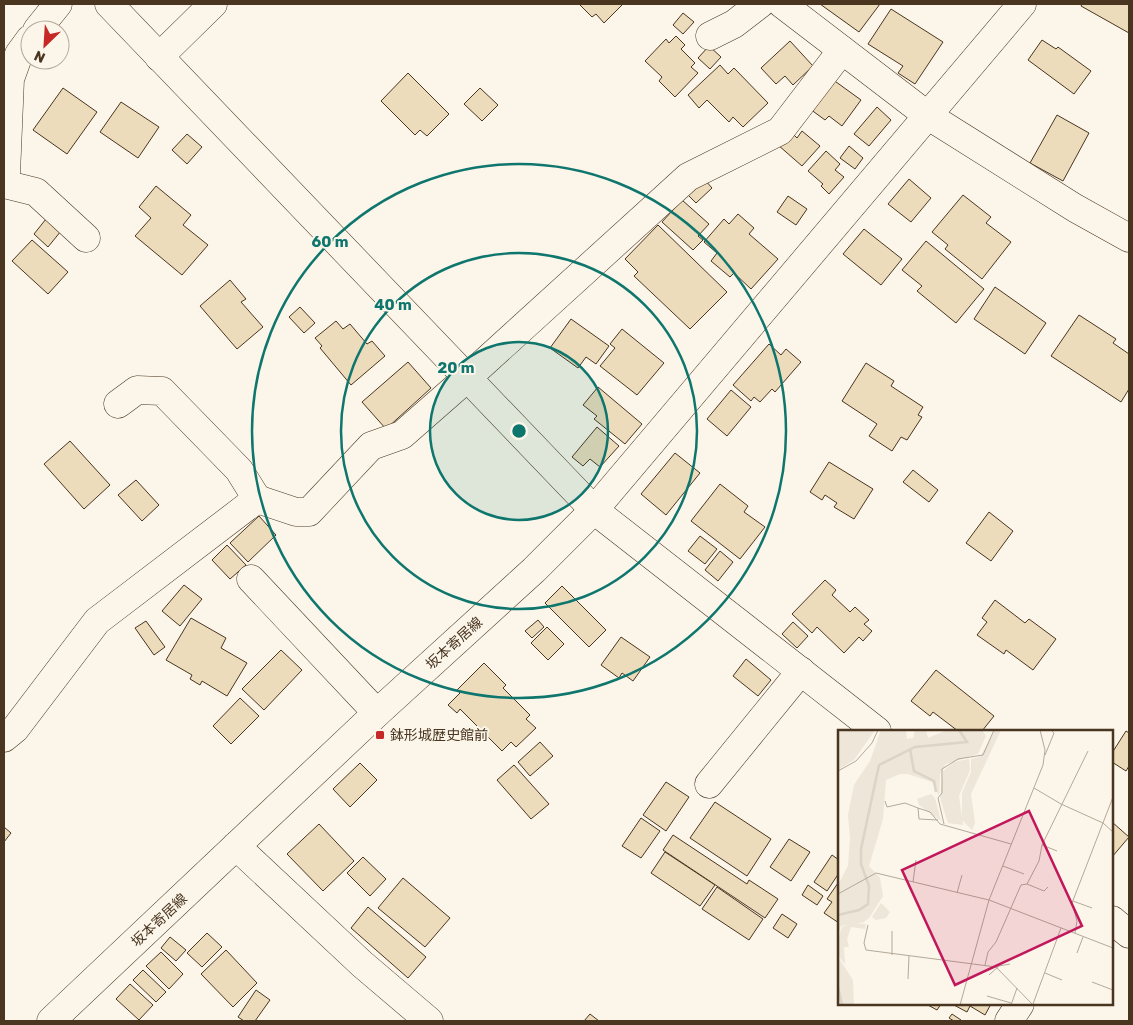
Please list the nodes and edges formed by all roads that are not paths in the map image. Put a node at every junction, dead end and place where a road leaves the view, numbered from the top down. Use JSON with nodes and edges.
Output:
{"nodes":[{"id":1,"x":58,"y":4,"type":"edge"},
{"id":2,"x":109,"y":4,"type":"edge"},
{"id":3,"x":213,"y":4,"type":"edge"},
{"id":4,"x":760,"y":4,"type":"edge"},
{"id":5,"x":782,"y":4,"type":"edge"},
{"id":6,"x":1022,"y":4,"type":"edge"},
{"id":7,"x":45,"y":20,"type":"edge"},
{"id":8,"x":710,"y":36,"type":"dead end"},
{"id":9,"x":842,"y":50,"type":"junction"},
{"id":10,"x":20,"y":53,"type":"edge"},
{"id":11,"x":159,"y":57,"type":"junction"},
{"id":12,"x":927,"y":115,"type":"junction"},
{"id":13,"x":4,"y":179,"type":"edge"},
{"id":14,"x":4,"y":184,"type":"edge"},
{"id":15,"x":86,"y":238,"type":"dead end"},
{"id":16,"x":1129,"y":238,"type":"edge"},
{"id":17,"x":468,"y":378,"type":"junction"},
{"id":18,"x":118,"y":404,"type":"dead end"},
{"id":19,"x":258,"y":499,"type":"junction"},
{"id":20,"x":594,"y":510,"type":"junction"},
{"id":21,"x":251,"y":579,"type":"dead end"},
{"id":22,"x":801,"y":671,"type":"junction"},
{"id":23,"x":378,"y":713,"type":"junction"},
{"id":24,"x":8,"y":728,"type":"edge"},
{"id":25,"x":876,"y":730,"type":"edge"},
{"id":26,"x":708,"y":784,"type":"dead end"},
{"id":27,"x":236,"y":846,"type":"junction"},
{"id":28,"x":1113,"y":921,"type":"edge"},
{"id":29,"x":1129,"y":934,"type":"edge"},
{"id":30,"x":1019,"y":1005,"type":"edge"},
{"id":31,"x":51,"y":1021,"type":"edge"},
{"id":32,"x":429,"y":1021,"type":"edge"},
{"id":33,"x":1009,"y":1021,"type":"edge"}],
"edges":[{"from":1,"to":7,"type":"street"},
{"from":2,"to":11,"type":"street"},
{"from":3,"to":11,"type":"street"},
{"from":4,"to":8,"type":"street"},
{"from":5,"to":9,"type":"street"},
{"from":6,"to":12,"type":"street","name":"坂本寄居線"},
{"from":9,"to":12,"type":"street"},
{"from":9,"to":17,"type":"street"},
{"from":10,"to":13,"type":"street"},
{"from":11,"to":17,"type":"street"},
{"from":12,"to":16,"type":"street"},
{"from":12,"to":20,"type":"street","name":"坂本寄居線"},
{"from":14,"to":15,"type":"street"},
{"from":17,"to":19,"type":"street"},
{"from":17,"to":20,"type":"street"},
{"from":18,"to":19,"type":"street"},
{"from":19,"to":24,"type":"street"},
{"from":20,"to":22,"type":"street"},
{"from":20,"to":23,"type":"street","name":"坂本寄居線"},
{"from":21,"to":23,"type":"street"},
{"from":22,"to":25,"type":"street"},
{"from":22,"to":26,"type":"street"},
{"from":23,"to":27,"type":"street","name":"坂本寄居線"},
{"from":27,"to":31,"type":"street","name":"坂本寄居線"},
{"from":27,"to":32,"type":"street"},
{"from":28,"to":29,"type":"street"},
{"from":30,"to":33,"type":"street"}]}
